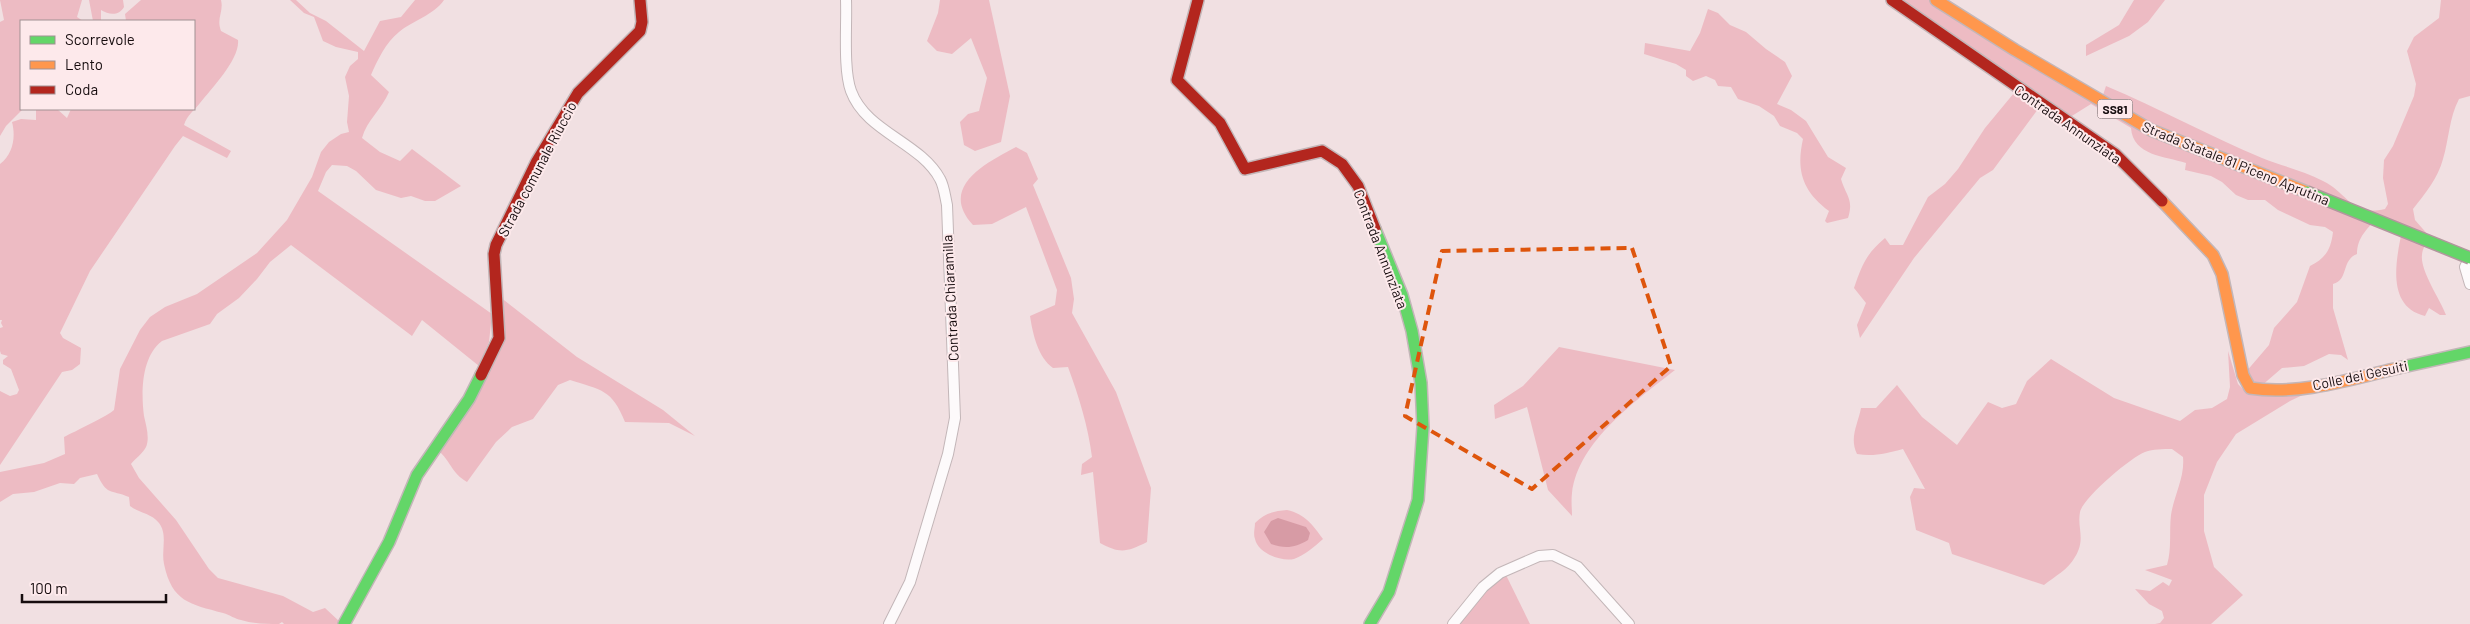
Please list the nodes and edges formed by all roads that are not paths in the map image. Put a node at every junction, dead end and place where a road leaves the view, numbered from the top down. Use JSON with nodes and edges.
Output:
{"nodes":[{"id":1,"x":640,"y":0,"type":"edge"},
{"id":2,"x":846,"y":0,"type":"edge"},
{"id":3,"x":1198,"y":0,"type":"edge"},
{"id":4,"x":1892,"y":0,"type":"edge"},
{"id":5,"x":1936,"y":0,"type":"edge"},
{"id":6,"x":2470,"y":258,"type":"edge"},
{"id":7,"x":2470,"y":284,"type":"edge"},
{"id":8,"x":2470,"y":352,"type":"edge"},
{"id":9,"x":2250,"y":388,"type":"joint"},
{"id":10,"x":344,"y":624,"type":"edge"},
{"id":11,"x":889,"y":624,"type":"edge"},
{"id":12,"x":1370,"y":624,"type":"edge"},
{"id":13,"x":1453,"y":624,"type":"edge"},
{"id":14,"x":1629,"y":624,"type":"edge"}],
"edges":[{"from":1,"to":10,"type":"main road","name":"Strada comunale Riuccio"},
{"from":2,"to":11,"type":"street","name":"Contrada Chiaramilla"},
{"from":3,"to":12,"type":"main road","name":"Contrada Annunziata"},
{"from":4,"to":9,"type":"main road","name":"Contrada Annunziata"},
{"from":5,"to":6,"type":"main road","name":"Strada Statale 81 Piceno Aprutina","number":"SS81","bridge":true},
{"from":6,"to":7,"type":"street"},
{"from":8,"to":9,"type":"main road","name":"Colle dei Gesuiti"},
{"from":13,"to":14,"type":"street"}]}
